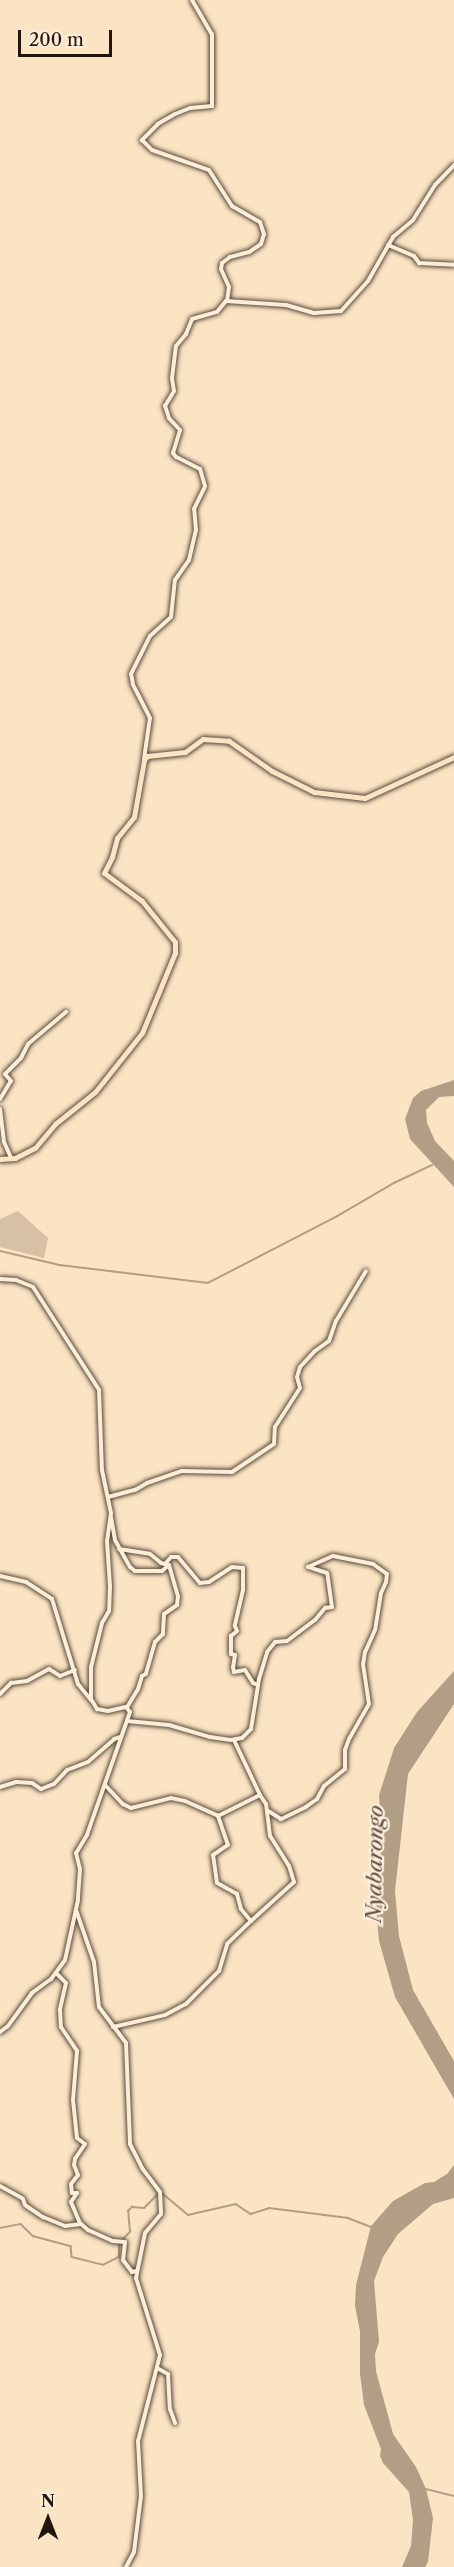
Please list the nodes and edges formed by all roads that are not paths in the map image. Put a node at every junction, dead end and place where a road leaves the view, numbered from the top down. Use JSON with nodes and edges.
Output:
{"nodes":[{"id":1,"x":192,"y":0,"type":"edge"},
{"id":2,"x":454,"y":165,"type":"edge"},
{"id":3,"x":388,"y":245,"type":"junction"},
{"id":4,"x":454,"y":265,"type":"edge"},
{"id":5,"x":227,"y":301,"type":"junction"},
{"id":6,"x":454,"y":757,"type":"edge"},
{"id":7,"x":144,"y":760,"type":"junction"},
{"id":8,"x":66,"y":1012,"type":"dead end"},
{"id":9,"x":0,"y":1099,"type":"edge"},
{"id":10,"x":0,"y":1109,"type":"edge"},
{"id":11,"x":0,"y":1159,"type":"edge"},
{"id":12,"x":11,"y":1159,"type":"junction"},
{"id":13,"x":366,"y":1271,"type":"dead end"},
{"id":14,"x":0,"y":1279,"type":"edge"},
{"id":15,"x":108,"y":1497,"type":"junction"},
{"id":16,"x":111,"y":1516,"type":"junction"},
{"id":17,"x":119,"y":1549,"type":"junction"},
{"id":18,"x":0,"y":1575,"type":"edge"},
{"id":19,"x":75,"y":1670,"type":"junction"},
{"id":20,"x":258,"y":1684,"type":"junction"},
{"id":21,"x":0,"y":1694,"type":"edge"},
{"id":22,"x":91,"y":1701,"type":"junction"},
{"id":23,"x":126,"y":1707,"type":"junction"},
{"id":24,"x":128,"y":1721,"type":"junction"},
{"id":25,"x":120,"y":1737,"type":"junction"},
{"id":26,"x":234,"y":1740,"type":"junction"},
{"id":27,"x":106,"y":1786,"type":"junction"},
{"id":28,"x":0,"y":1787,"type":"edge"},
{"id":29,"x":260,"y":1795,"type":"junction"},
{"id":30,"x":268,"y":1811,"type":"junction"},
{"id":31,"x":218,"y":1816,"type":"junction"},
{"id":32,"x":76,"y":1910,"type":"junction"},
{"id":33,"x":251,"y":1921,"type":"junction"},
{"id":34,"x":56,"y":1973,"type":"junction"},
{"id":35,"x":112,"y":2027,"type":"junction"},
{"id":36,"x":0,"y":2032,"type":"edge"},
{"id":37,"x":0,"y":2186,"type":"edge"},
{"id":38,"x":81,"y":2224,"type":"junction"},
{"id":39,"x":137,"y":2270,"type":"junction"},
{"id":40,"x":157,"y":2368,"type":"junction"},
{"id":41,"x":175,"y":2423,"type":"dead end"},
{"id":42,"x":126,"y":2567,"type":"edge"}],
"edges":[{"from":1,"to":5,"type":"street"},
{"from":2,"to":3,"type":"street"},
{"from":3,"to":4,"type":"street"},
{"from":3,"to":5,"type":"street"},
{"from":5,"to":7,"type":"street"},
{"from":6,"to":7,"type":"main road"},
{"from":7,"to":12,"type":"main road"},
{"from":8,"to":9,"type":"street"},
{"from":10,"to":12,"type":"street"},
{"from":11,"to":12,"type":"main road"},
{"from":13,"to":15,"type":"street"},
{"from":14,"to":15,"type":"street"},
{"from":15,"to":16,"type":"street"},
{"from":16,"to":17,"type":"street"},
{"from":16,"to":22,"type":"street"},
{"from":17,"to":20,"type":"street"},
{"from":17,"to":23,"type":"street"},
{"from":18,"to":19,"type":"street"},
{"from":19,"to":21,"type":"street"},
{"from":19,"to":22,"type":"street"},
{"from":20,"to":26,"type":"street"},
{"from":20,"to":30,"type":"street"},
{"from":22,"to":23,"type":"street"},
{"from":23,"to":24,"type":"street"},
{"from":24,"to":25,"type":"street"},
{"from":24,"to":26,"type":"street"},
{"from":25,"to":27,"type":"street"},
{"from":25,"to":28,"type":"street"},
{"from":26,"to":29,"type":"street"},
{"from":27,"to":31,"type":"street"},
{"from":27,"to":32,"type":"street"},
{"from":29,"to":30,"type":"street"},
{"from":29,"to":31,"type":"street"},
{"from":30,"to":33,"type":"street"},
{"from":31,"to":33,"type":"street"},
{"from":32,"to":34,"type":"street"},
{"from":32,"to":35,"type":"street"},
{"from":33,"to":35,"type":"street"},
{"from":34,"to":36,"type":"street"},
{"from":34,"to":38,"type":"street"},
{"from":35,"to":39,"type":"street"},
{"from":37,"to":38,"type":"street"},
{"from":38,"to":39,"type":"street"},
{"from":39,"to":40,"type":"street"},
{"from":40,"to":41,"type":"street"},
{"from":40,"to":42,"type":"street"}]}
